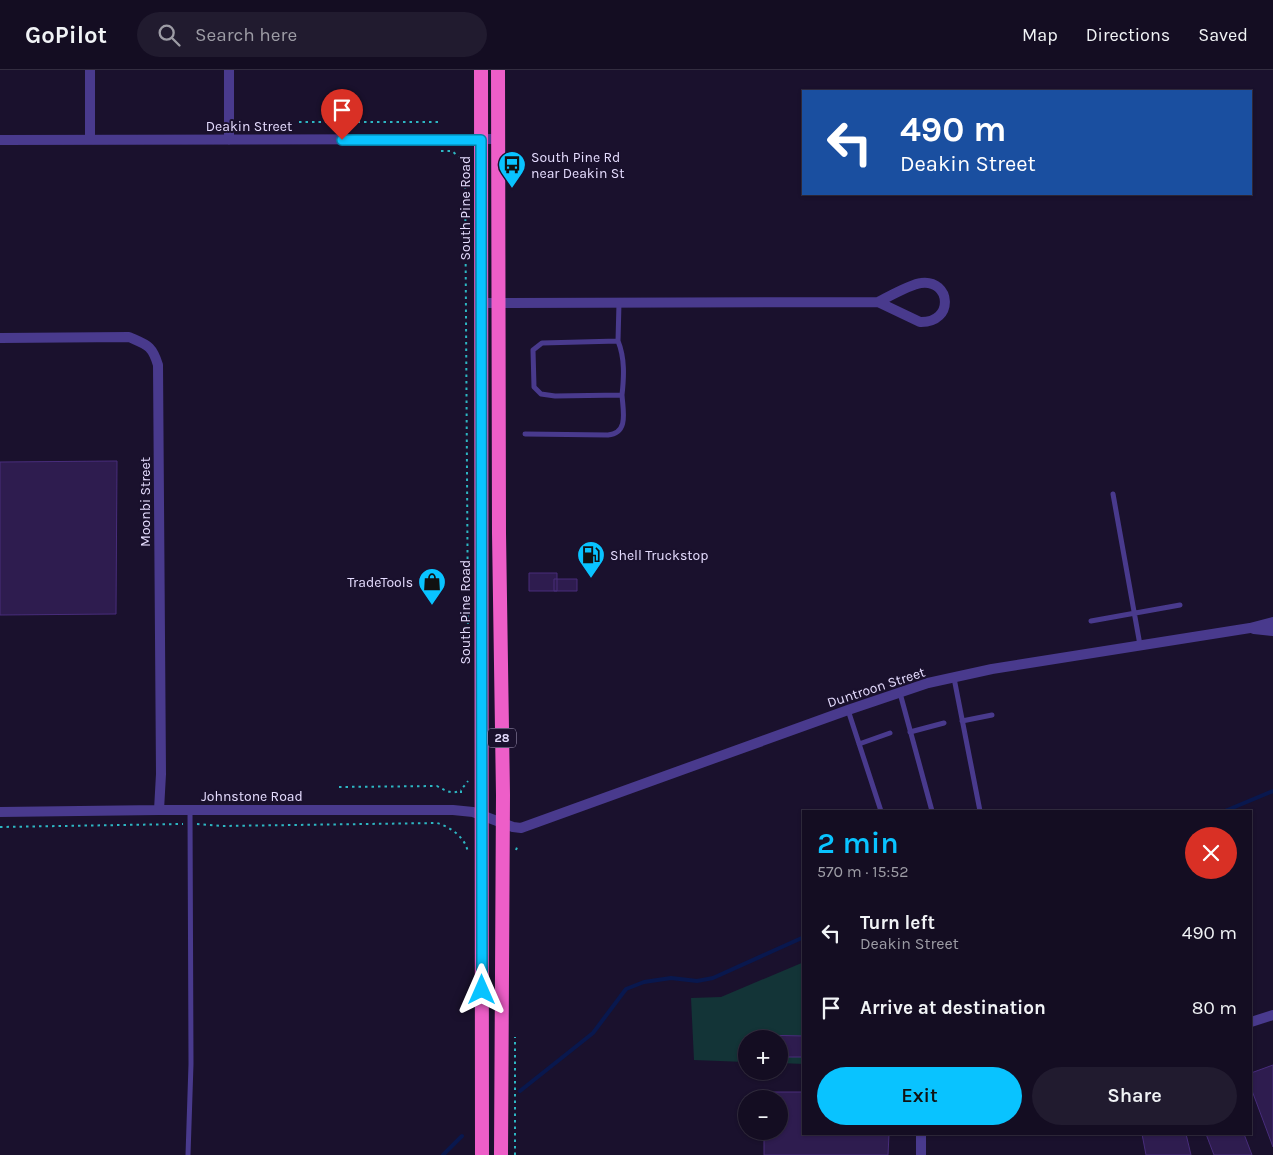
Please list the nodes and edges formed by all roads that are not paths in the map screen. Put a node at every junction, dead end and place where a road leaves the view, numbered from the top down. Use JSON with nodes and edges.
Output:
{"nodes":[{"id":1,"x":90,"y":70,"type":"edge"},
{"id":2,"x":229,"y":70,"type":"edge"},
{"id":3,"x":481,"y":70,"type":"edge"},
{"id":4,"x":498,"y":70,"type":"edge"},
{"id":5,"x":498,"y":139,"type":"junction"},
{"id":6,"x":0,"y":140,"type":"edge"},
{"id":7,"x":90,"y":140,"type":"junction"},
{"id":8,"x":229,"y":140,"type":"junction"},
{"id":9,"x":481,"y":140,"type":"junction"},
{"id":10,"x":619,"y":302,"type":"junction"},
{"id":11,"x":878,"y":302,"type":"junction"},
{"id":12,"x":482,"y":303,"type":"junction"},
{"id":13,"x":499,"y":303,"type":"junction"},
{"id":14,"x":0,"y":338,"type":"edge"},
{"id":15,"x":618,"y":342,"type":"junction"},
{"id":16,"x":622,"y":395,"type":"junction"},
{"id":17,"x":526,"y":434,"type":"dead end"},
{"id":18,"x":1113,"y":494,"type":"dead end"},
{"id":19,"x":1180,"y":605,"type":"dead end"},
{"id":20,"x":1134,"y":614,"type":"junction"},
{"id":21,"x":1091,"y":621,"type":"dead end"},
{"id":22,"x":1273,"y":622,"type":"edge"},
{"id":23,"x":1250,"y":628,"type":"junction"},
{"id":24,"x":1273,"y":632,"type":"edge"},
{"id":25,"x":1140,"y":645,"type":"junction"},
{"id":26,"x":954,"y":678,"type":"junction"},
{"id":27,"x":900,"y":692,"type":"junction"},
{"id":28,"x":848,"y":710,"type":"junction"},
{"id":29,"x":992,"y":715,"type":"dead end"},
{"id":30,"x":962,"y":721,"type":"junction"},
{"id":31,"x":944,"y":723,"type":"dead end"},
{"id":32,"x":910,"y":732,"type":"junction"},
{"id":33,"x":890,"y":733,"type":"dead end"},
{"id":34,"x":859,"y":744,"type":"junction"},
{"id":35,"x":159,"y":810,"type":"junction"},
{"id":36,"x":190,"y":810,"type":"junction"},
{"id":37,"x":881,"y":810,"type":"edge"},
{"id":38,"x":932,"y":810,"type":"edge"},
{"id":39,"x":980,"y":810,"type":"edge"},
{"id":40,"x":0,"y":812,"type":"edge"},
{"id":41,"x":481,"y":815,"type":"junction"},
{"id":42,"x":502,"y":822,"type":"junction"},
{"id":43,"x":1273,"y":1015,"type":"edge"},
{"id":44,"x":1252,"y":1022,"type":"edge"},
{"id":45,"x":921,"y":1135,"type":"edge"},
{"id":46,"x":188,"y":1155,"type":"edge"},
{"id":47,"x":482,"y":1155,"type":"edge"},
{"id":48,"x":501,"y":1155,"type":"edge"},
{"id":49,"x":921,"y":1155,"type":"edge"}],
"edges":[{"from":1,"to":7,"type":"street"},
{"from":2,"to":8,"type":"street"},
{"from":3,"to":9,"type":"highway","name":"South Pine Road","number":"28"},
{"from":4,"to":5,"type":"highway","number":"28"},
{"from":5,"to":9,"type":"street","name":"Deakin Street"},
{"from":5,"to":13,"type":"highway","number":"28"},
{"from":6,"to":7,"type":"street","name":"Deakin Street"},
{"from":7,"to":8,"type":"street","name":"Deakin Street"},
{"from":8,"to":9,"type":"street","name":"Deakin Street"},
{"from":9,"to":12,"type":"highway","name":"South Pine Road","number":"28"},
{"from":10,"to":11,"type":"street"},
{"from":10,"to":13,"type":"street"},
{"from":10,"to":15,"type":"lane"},
{"from":11,"to":11,"type":"street"},
{"from":12,"to":13,"type":"street"},
{"from":12,"to":41,"type":"highway","name":"South Pine Road","number":"28"},
{"from":13,"to":42,"type":"highway","number":"28"},
{"from":14,"to":35,"type":"street","name":"Moonbi Street"},
{"from":15,"to":16,"type":"lane"},
{"from":15,"to":16,"type":"lane"},
{"from":16,"to":17,"type":"lane"},
{"from":18,"to":20,"type":"lane"},
{"from":19,"to":20,"type":"lane"},
{"from":20,"to":21,"type":"lane"},
{"from":20,"to":25,"type":"lane"},
{"from":22,"to":23,"type":"street","name":"Duntroon Street"},
{"from":23,"to":24,"type":"street"},
{"from":23,"to":25,"type":"street","name":"Duntroon Street"},
{"from":25,"to":26,"type":"street","name":"Duntroon Street"},
{"from":26,"to":27,"type":"street","name":"Duntroon Street"},
{"from":26,"to":30,"type":"lane"},
{"from":27,"to":28,"type":"street","name":"Duntroon Street"},
{"from":27,"to":32,"type":"lane"},
{"from":28,"to":34,"type":"lane"},
{"from":28,"to":42,"type":"street","name":"Duntroon Street"},
{"from":29,"to":30,"type":"lane"},
{"from":30,"to":39,"type":"lane"},
{"from":31,"to":32,"type":"lane"},
{"from":32,"to":38,"type":"lane"},
{"from":33,"to":34,"type":"lane"},
{"from":34,"to":37,"type":"lane"},
{"from":35,"to":36,"type":"street","name":"Johnstone Road"},
{"from":35,"to":40,"type":"street","name":"Johnstone Road"},
{"from":36,"to":41,"type":"street","name":"Johnstone Road"},
{"from":36,"to":46,"type":"lane"},
{"from":41,"to":42,"type":"street","name":"Johnstone Road"},
{"from":41,"to":47,"type":"highway","name":"South Pine Road","number":"28"},
{"from":42,"to":48,"type":"highway","number":"28"},
{"from":43,"to":44,"type":"street"},
{"from":45,"to":49,"type":"street"}]}
